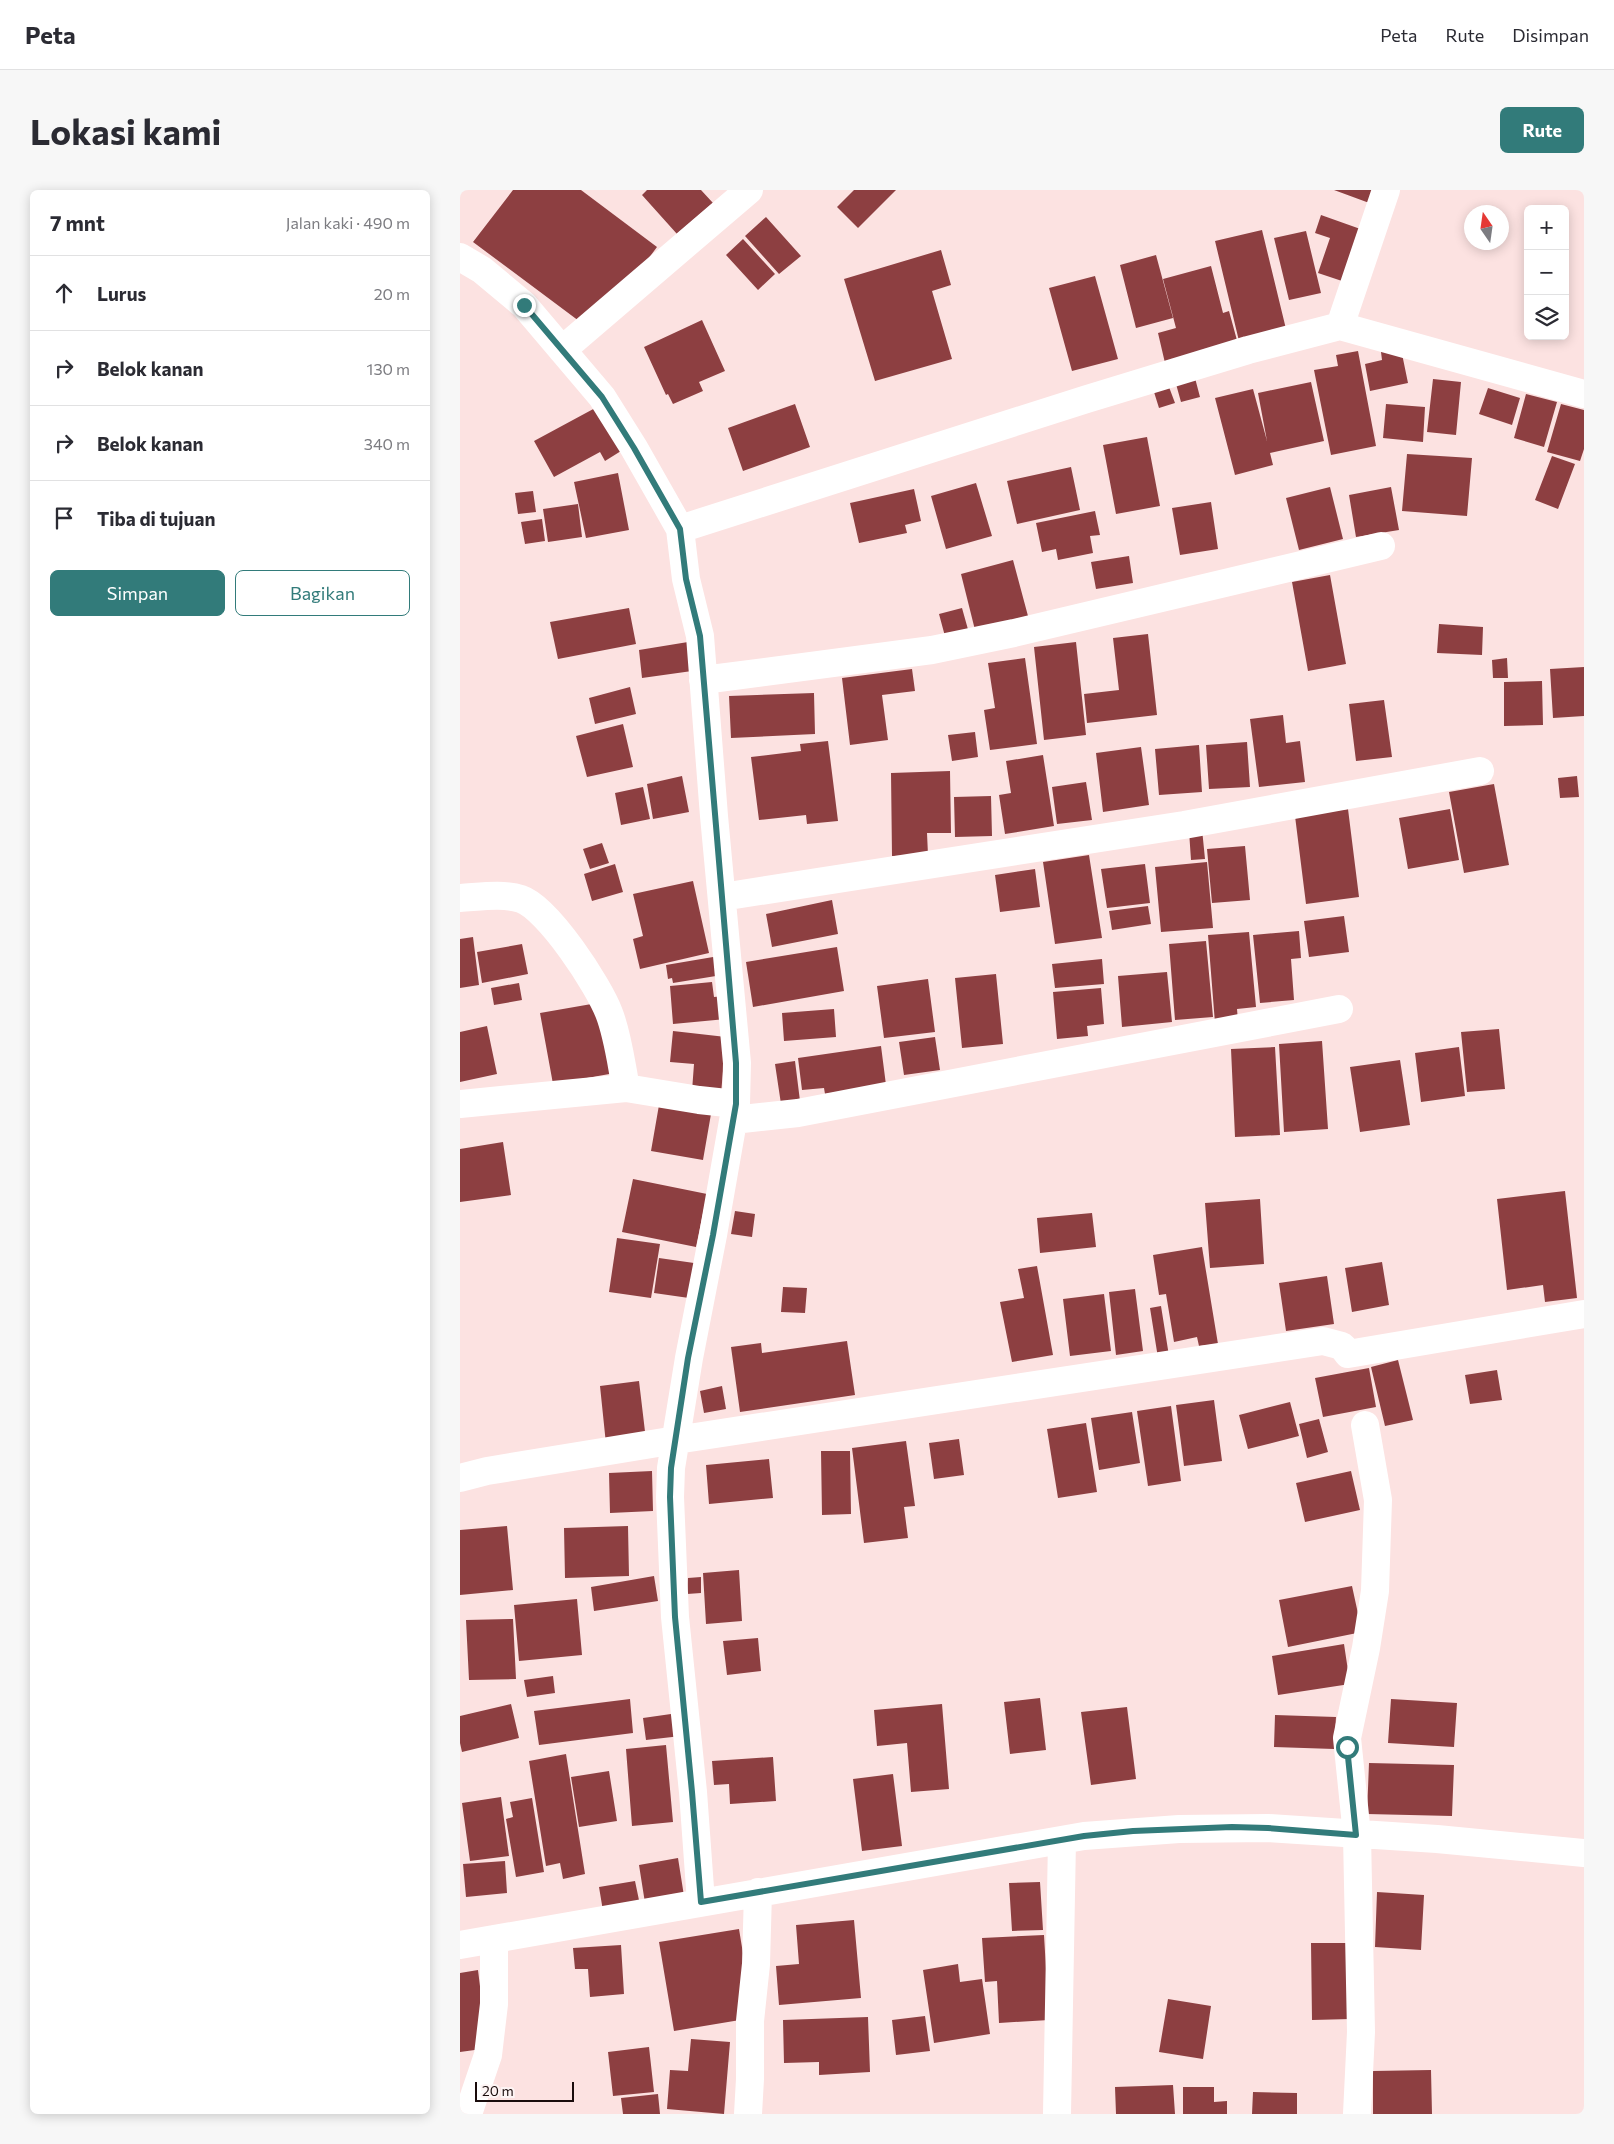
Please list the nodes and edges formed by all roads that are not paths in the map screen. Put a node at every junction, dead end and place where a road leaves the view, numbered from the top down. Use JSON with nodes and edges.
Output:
{"nodes":[{"id":1,"x":749,"y":190,"type":"edge"},
{"id":2,"x":1386,"y":190,"type":"edge"},
{"id":3,"x":460,"y":256,"type":"edge"},
{"id":4,"x":1340,"y":326,"type":"junction"},
{"id":5,"x":562,"y":350,"type":"junction"},
{"id":6,"x":1584,"y":394,"type":"edge"},
{"id":7,"x":680,"y":529,"type":"junction"},
{"id":8,"x":1382,"y":546,"type":"dead end"},
{"id":9,"x":703,"y":680,"type":"junction"},
{"id":10,"x":1480,"y":771,"type":"dead end"},
{"id":11,"x":722,"y":897,"type":"junction"},
{"id":12,"x":460,"y":898,"type":"edge"},
{"id":13,"x":1339,"y":1009,"type":"dead end"},
{"id":14,"x":626,"y":1088,"type":"junction"},
{"id":15,"x":460,"y":1104,"type":"edge"},
{"id":16,"x":735,"y":1112,"type":"junction"},
{"id":17,"x":1584,"y":1314,"type":"edge"},
{"id":18,"x":1365,"y":1425,"type":"dead end"},
{"id":19,"x":676,"y":1440,"type":"junction"},
{"id":20,"x":460,"y":1478,"type":"edge"},
{"id":21,"x":1356,"y":1835,"type":"junction"},
{"id":22,"x":1062,"y":1840,"type":"junction"},
{"id":23,"x":1584,"y":1853,"type":"edge"},
{"id":24,"x":758,"y":1892,"type":"junction"},
{"id":25,"x":701,"y":1902,"type":"junction"},
{"id":26,"x":494,"y":1939,"type":"junction"},
{"id":27,"x":460,"y":1945,"type":"edge"},
{"id":28,"x":468,"y":2114,"type":"edge"},
{"id":29,"x":748,"y":2114,"type":"edge"},
{"id":30,"x":1057,"y":2114,"type":"edge"},
{"id":31,"x":1357,"y":2114,"type":"edge"}],
"edges":[{"from":1,"to":5,"type":"street"},
{"from":2,"to":4,"type":"street"},
{"from":3,"to":5,"type":"street"},
{"from":4,"to":6,"type":"street"},
{"from":4,"to":7,"type":"street"},
{"from":5,"to":7,"type":"street"},
{"from":7,"to":9,"type":"street"},
{"from":8,"to":9,"type":"street"},
{"from":9,"to":11,"type":"street"},
{"from":10,"to":11,"type":"street"},
{"from":11,"to":16,"type":"street"},
{"from":12,"to":14,"type":"street"},
{"from":13,"to":16,"type":"street"},
{"from":14,"to":15,"type":"street"},
{"from":14,"to":16,"type":"street"},
{"from":16,"to":19,"type":"street"},
{"from":17,"to":19,"type":"street"},
{"from":18,"to":21,"type":"street"},
{"from":19,"to":20,"type":"street"},
{"from":19,"to":25,"type":"street"},
{"from":21,"to":22,"type":"street"},
{"from":21,"to":23,"type":"street"},
{"from":21,"to":31,"type":"street"},
{"from":22,"to":24,"type":"street"},
{"from":22,"to":30,"type":"street"},
{"from":24,"to":25,"type":"street"},
{"from":24,"to":29,"type":"street"},
{"from":25,"to":26,"type":"street"},
{"from":26,"to":27,"type":"street"},
{"from":26,"to":28,"type":"street"}]}
